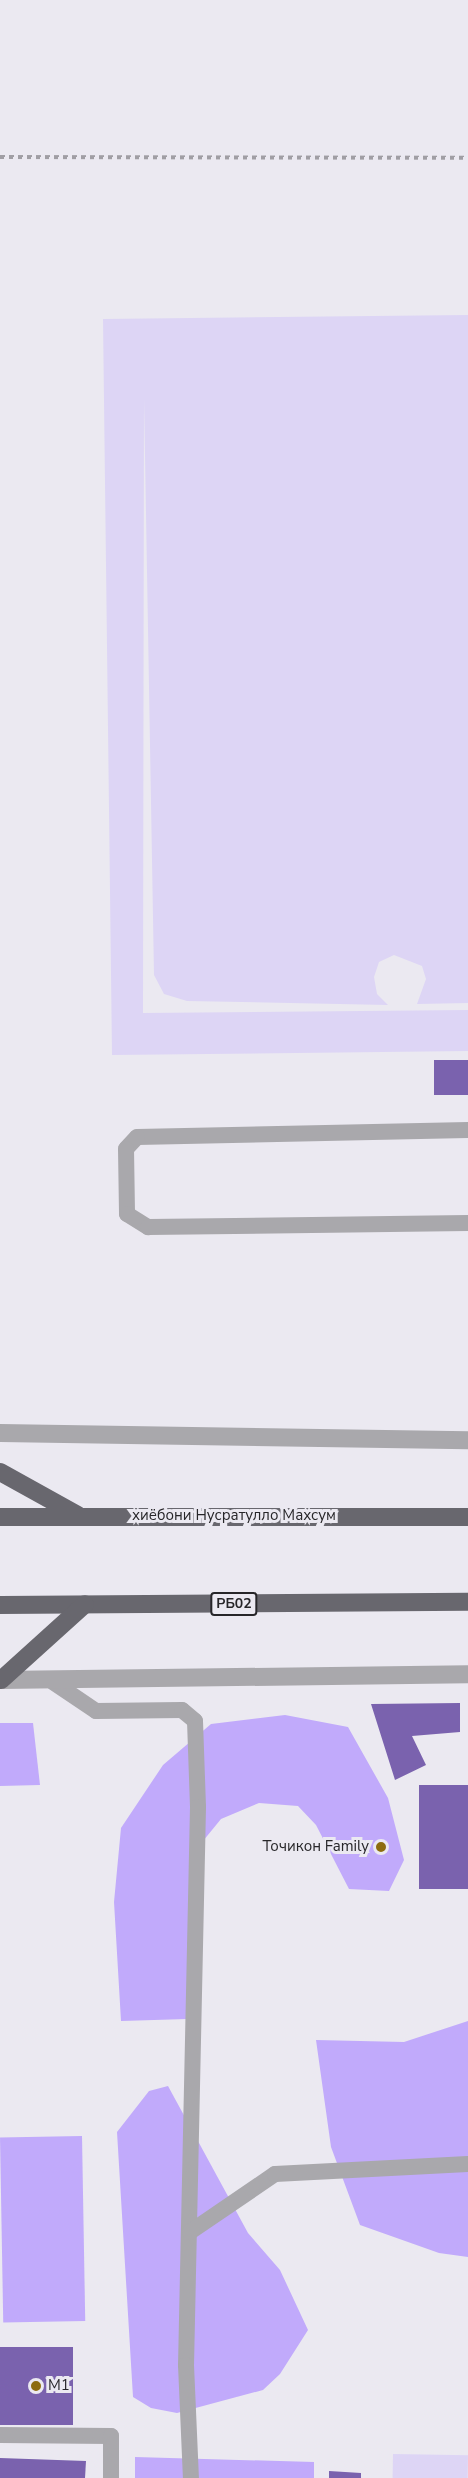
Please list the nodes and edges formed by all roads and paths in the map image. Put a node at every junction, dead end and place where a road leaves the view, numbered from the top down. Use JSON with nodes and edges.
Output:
{"nodes":[{"id":1,"x":0,"y":157,"type":"edge"},
{"id":2,"x":468,"y":158,"type":"edge"},
{"id":3,"x":468,"y":1130,"type":"edge"},
{"id":4,"x":468,"y":1223,"type":"edge"},
{"id":5,"x":0,"y":1433,"type":"edge"},
{"id":6,"x":468,"y":1440,"type":"edge"},
{"id":7,"x":0,"y":1472,"type":"edge"},
{"id":8,"x":79,"y":1516,"type":"junction"},
{"id":9,"x":0,"y":1517,"type":"edge"},
{"id":10,"x":468,"y":1517,"type":"edge"},
{"id":11,"x":468,"y":1602,"type":"edge"},
{"id":12,"x":85,"y":1604,"type":"junction"},
{"id":13,"x":0,"y":1605,"type":"edge"},
{"id":14,"x":468,"y":1674,"type":"edge"},
{"id":15,"x":1,"y":1680,"type":"edge"},
{"id":16,"x":53,"y":1682,"type":"junction"},
{"id":17,"x":468,"y":2164,"type":"edge"},
{"id":18,"x":190,"y":2232,"type":"junction"},
{"id":19,"x":0,"y":2435,"type":"edge"},
{"id":20,"x":111,"y":2478,"type":"edge"},
{"id":21,"x":191,"y":2478,"type":"edge"}],
"edges":[{"from":1,"to":2,"type":"path"},
{"from":3,"to":4,"type":"lane"},
{"from":5,"to":6,"type":"street"},
{"from":7,"to":8,"type":"highway"},
{"from":8,"to":9,"type":"highway","name":"хиёбони Нусратулло Махсум"},
{"from":8,"to":10,"type":"highway","name":"хиёбони Нусратулло Махсум"},
{"from":11,"to":12,"type":"highway","number":"РБ02"},
{"from":12,"to":13,"type":"highway","number":"РБ02"},
{"from":12,"to":15,"type":"highway"},
{"from":14,"to":16,"type":"street"},
{"from":15,"to":16,"type":"street"},
{"from":16,"to":18,"type":"lane"},
{"from":17,"to":18,"type":"lane"},
{"from":18,"to":21,"type":"lane"},
{"from":19,"to":20,"type":"lane"}]}
